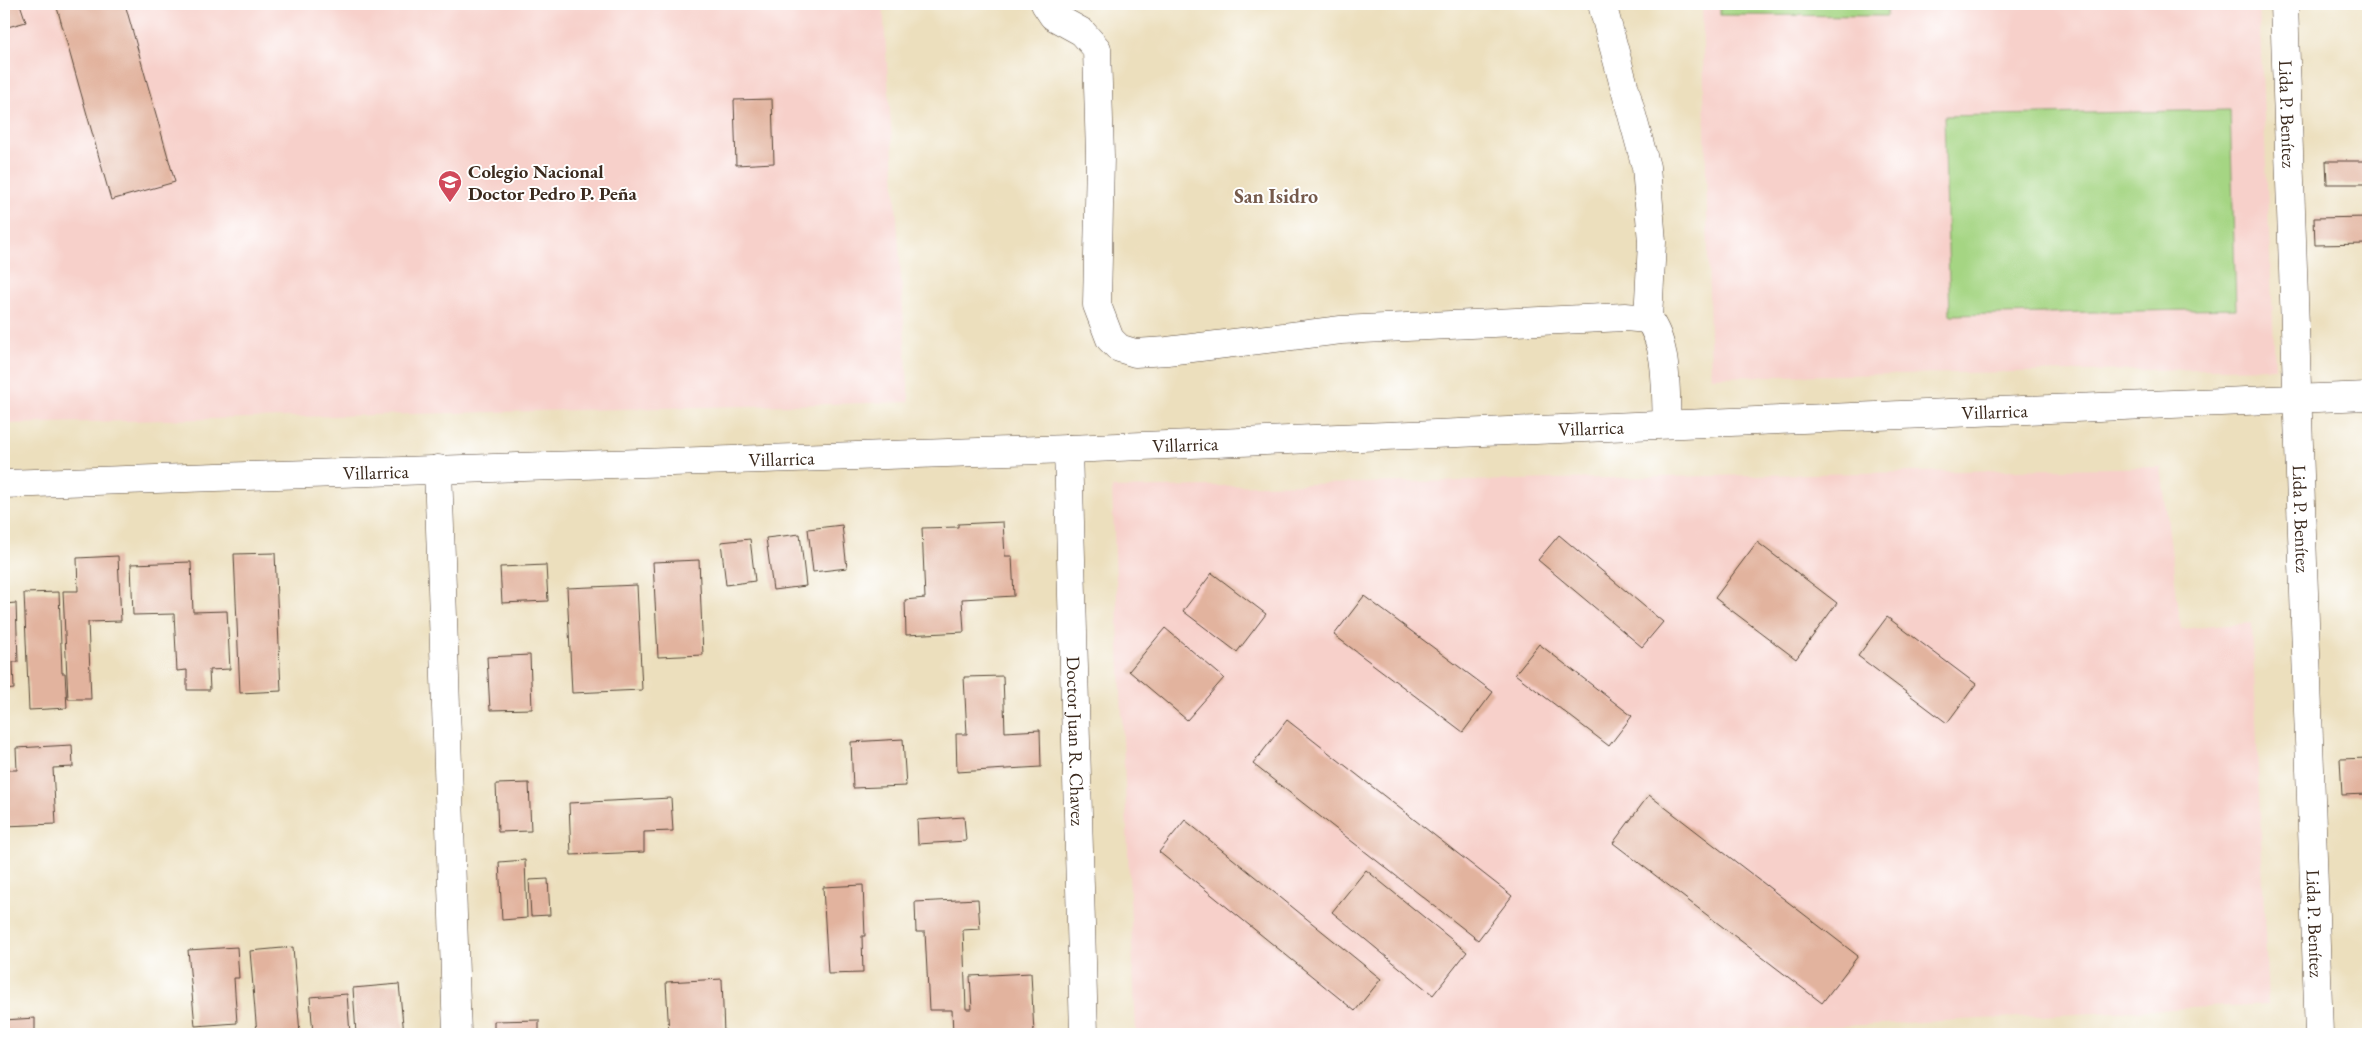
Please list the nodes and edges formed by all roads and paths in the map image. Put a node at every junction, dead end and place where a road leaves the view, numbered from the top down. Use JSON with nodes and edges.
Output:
{"nodes":[{"id":1,"x":1045,"y":4,"type":"edge"},
{"id":2,"x":1602,"y":4,"type":"edge"},
{"id":3,"x":2284,"y":4,"type":"edge"},
{"id":4,"x":1648,"y":319,"type":"junction"},
{"id":5,"x":2368,"y":396,"type":"edge"},
{"id":6,"x":2297,"y":400,"type":"junction"},
{"id":7,"x":1667,"y":424,"type":"junction"},
{"id":8,"x":1068,"y":449,"type":"junction"},
{"id":9,"x":438,"y":469,"type":"junction"},
{"id":10,"x":4,"y":484,"type":"edge"},
{"id":11,"x":457,"y":1034,"type":"edge"},
{"id":12,"x":1084,"y":1034,"type":"edge"},
{"id":13,"x":2318,"y":1034,"type":"edge"}],
"edges":[{"from":1,"to":4,"type":"street"},
{"from":2,"to":4,"type":"street"},
{"from":3,"to":6,"type":"street","name":"Lida P. Benítez"},
{"from":4,"to":7,"type":"street"},
{"from":5,"to":6,"type":"street","name":"Villarrica"},
{"from":6,"to":7,"type":"street","name":"Villarrica"},
{"from":6,"to":13,"type":"street","name":"Lida P. Benítez"},
{"from":7,"to":8,"type":"street","name":"Villarrica"},
{"from":8,"to":9,"type":"street","name":"Villarrica"},
{"from":8,"to":12,"type":"street","name":"Doctor Juan R. Chavez"},
{"from":9,"to":10,"type":"street","name":"Villarrica"},
{"from":9,"to":11,"type":"street"}]}
